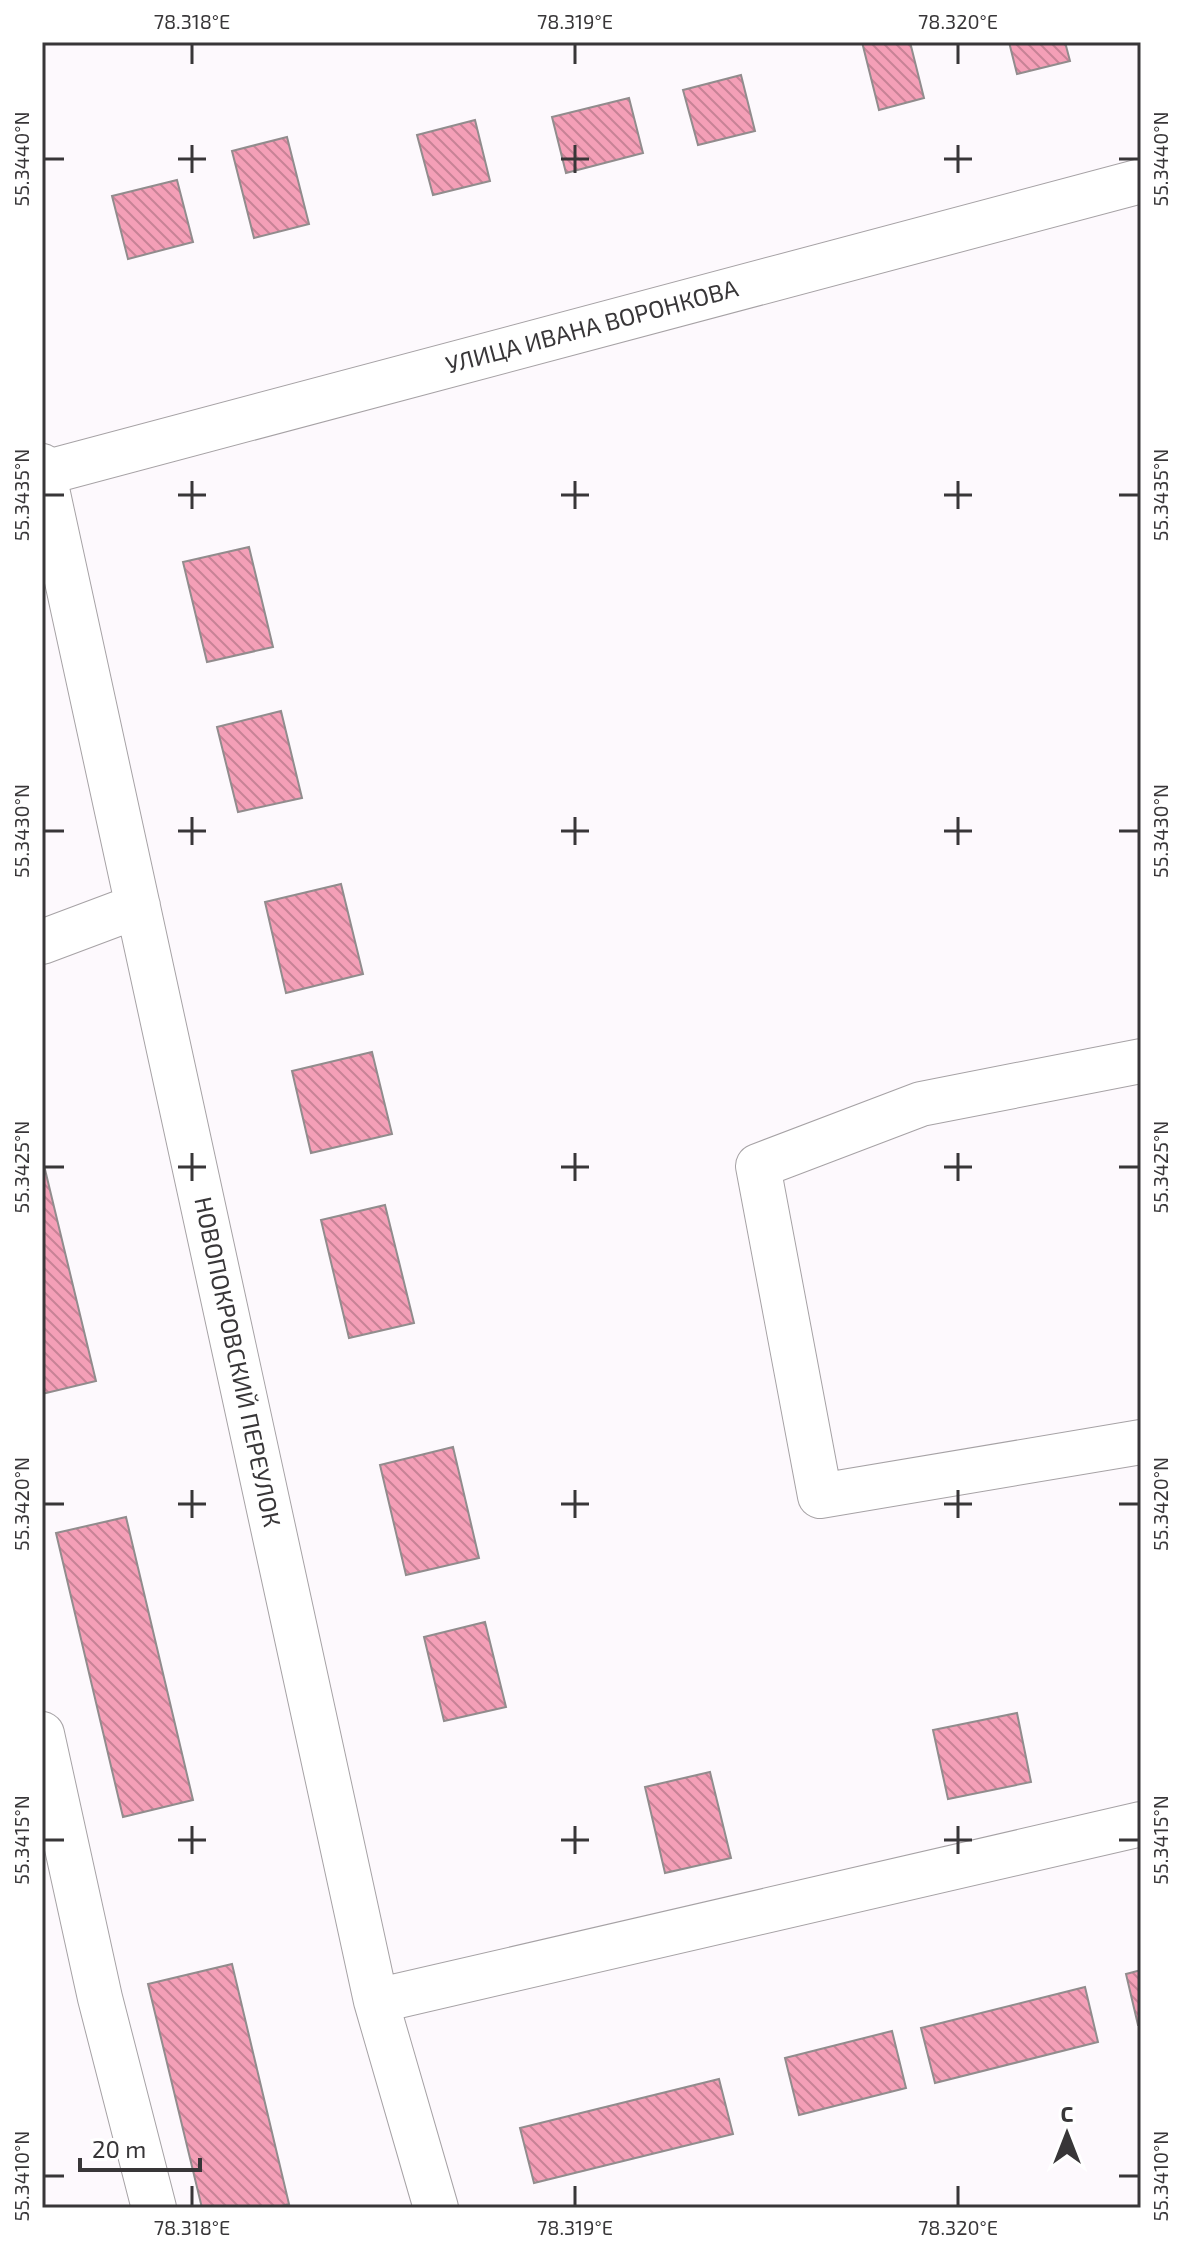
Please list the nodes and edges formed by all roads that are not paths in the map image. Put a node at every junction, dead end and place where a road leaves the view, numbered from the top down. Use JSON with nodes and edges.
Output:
{"nodes":[{"id":1,"x":1141,"y":181,"type":"edge"},
{"id":2,"x":43,"y":470,"type":"edge"},
{"id":3,"x":138,"y":906,"type":"junction"},
{"id":4,"x":42,"y":942,"type":"edge"},
{"id":5,"x":1141,"y":1061,"type":"edge"},
{"id":6,"x":1141,"y":1442,"type":"edge"},
{"id":7,"x":45,"y":1760,"type":"edge"},
{"id":8,"x":1141,"y":1824,"type":"edge"},
{"id":9,"x":376,"y":2001,"type":"junction"},
{"id":10,"x":426,"y":2204,"type":"edge"},
{"id":11,"x":154,"y":2208,"type":"edge"}],
"edges":[{"from":1,"to":2,"type":"street","name":"УЛИЦА ИВАНА ВОРОНКОВА"},
{"from":2,"to":3,"type":"street","name":"НОВОПОКРОВСКИЙ ПЕРЕУЛОК"},
{"from":3,"to":4,"type":"street"},
{"from":3,"to":9,"type":"street","name":"НОВОПОКРОВСКИЙ ПЕРЕУЛОК"},
{"from":5,"to":6,"type":"street"},
{"from":7,"to":11,"type":"street"},
{"from":8,"to":9,"type":"street"},
{"from":9,"to":10,"type":"street","name":"НОВОПОКРОВСКИЙ ПЕРЕУЛОК"}]}
